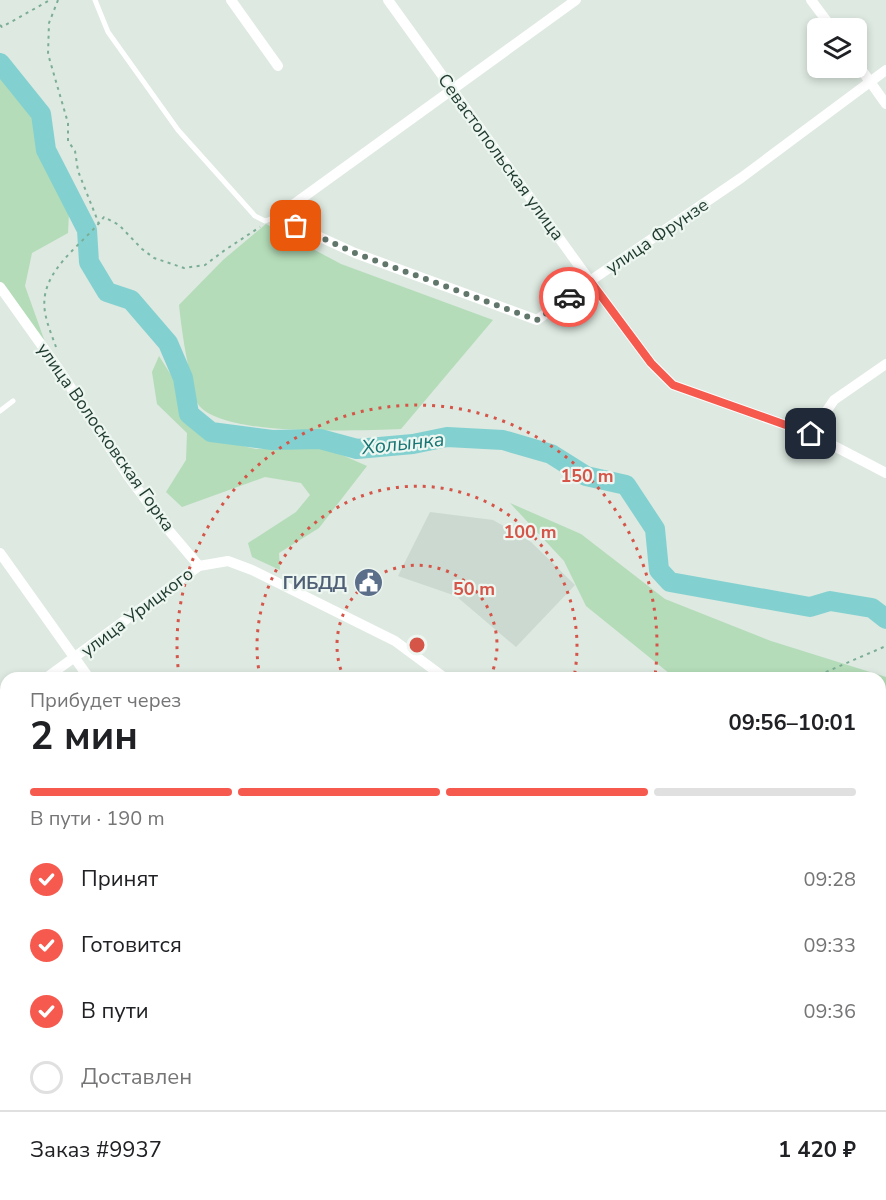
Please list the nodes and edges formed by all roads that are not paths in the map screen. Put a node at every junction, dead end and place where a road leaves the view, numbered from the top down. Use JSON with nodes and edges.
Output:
{"nodes":[{"id":1,"x":95,"y":0,"type":"edge"},
{"id":2,"x":231,"y":0,"type":"edge"},
{"id":3,"x":388,"y":0,"type":"edge"},
{"id":4,"x":576,"y":0,"type":"edge"},
{"id":5,"x":811,"y":0,"type":"edge"},
{"id":6,"x":824,"y":18,"type":"edge"},
{"id":7,"x":278,"y":66,"type":"dead end"},
{"id":8,"x":886,"y":70,"type":"edge"},
{"id":9,"x":867,"y":77,"type":"edge"},
{"id":10,"x":870,"y":81,"type":"junction"},
{"id":11,"x":452,"y":88,"type":"junction"},
{"id":12,"x":886,"y":105,"type":"edge"},
{"id":13,"x":276,"y":217,"type":"junction"},
{"id":14,"x":590,"y":281,"type":"junction"},
{"id":15,"x":0,"y":287,"type":"edge"},
{"id":16,"x":886,"y":364,"type":"edge"},
{"id":17,"x":13,"y":401,"type":"dead end"},
{"id":18,"x":0,"y":411,"type":"edge"},
{"id":19,"x":811,"y":434,"type":"junction"},
{"id":20,"x":886,"y":473,"type":"edge"},
{"id":21,"x":0,"y":553,"type":"edge"},
{"id":22,"x":199,"y":566,"type":"junction"},
{"id":23,"x":74,"y":658,"type":"junction"},
{"id":24,"x":54,"y":672,"type":"edge"},
{"id":25,"x":84,"y":672,"type":"edge"},
{"id":26,"x":435,"y":672,"type":"edge"}],
"edges":[{"from":1,"to":13,"type":"lane"},
{"from":2,"to":7,"type":"street"},
{"from":3,"to":11,"type":"street","name":"Севастопольская улица"},
{"from":4,"to":11,"type":"street"},
{"from":5,"to":6,"type":"street"},
{"from":8,"to":10,"type":"street","name":"улица Фрунзе"},
{"from":9,"to":10,"type":"street"},
{"from":10,"to":12,"type":"street"},
{"from":10,"to":14,"type":"street","name":"улица Фрунзе"},
{"from":11,"to":13,"type":"street"},
{"from":11,"to":14,"type":"street","name":"Севастопольская улица"},
{"from":13,"to":14,"type":"street","name":"улица Фрунзе"},
{"from":14,"to":19,"type":"street","name":"Севастопольская улица"},
{"from":15,"to":22,"type":"street","name":"улица Волосковская Горка"},
{"from":16,"to":19,"type":"street"},
{"from":17,"to":18,"type":"lane"},
{"from":19,"to":20,"type":"street","name":"Севастопольская улица"},
{"from":21,"to":23,"type":"street"},
{"from":22,"to":23,"type":"street","name":"улица Урицкого"},
{"from":22,"to":26,"type":"street"},
{"from":23,"to":24,"type":"street","name":"улица Урицкого"},
{"from":23,"to":25,"type":"street"}]}
